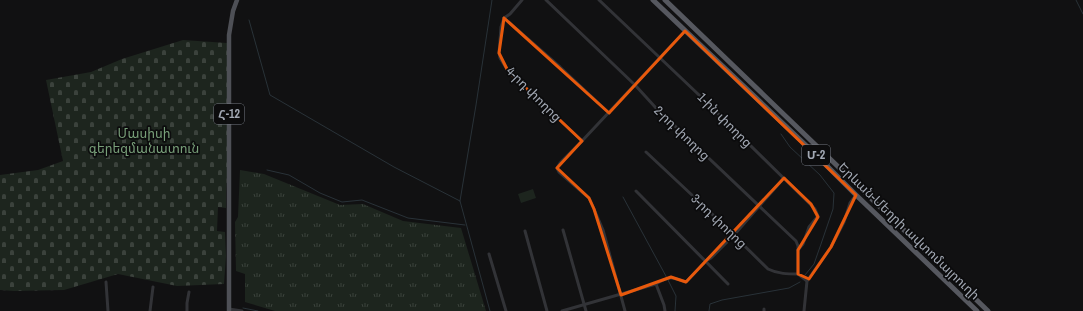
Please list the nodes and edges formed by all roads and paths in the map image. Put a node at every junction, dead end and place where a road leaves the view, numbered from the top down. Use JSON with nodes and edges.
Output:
{"nodes":[{"id":1,"x":237,"y":0,"type":"edge"},
{"id":2,"x":522,"y":0,"type":"edge"},
{"id":3,"x":546,"y":0,"type":"edge"},
{"id":4,"x":599,"y":0,"type":"edge"},
{"id":5,"x":653,"y":0,"type":"edge"},
{"id":6,"x":666,"y":0,"type":"edge"},
{"id":7,"x":504,"y":18,"type":"junction"},
{"id":8,"x":685,"y":31,"type":"junction"},
{"id":9,"x":660,"y":57,"type":"junction"},
{"id":10,"x":635,"y":85,"type":"junction"},
{"id":11,"x":609,"y":113,"type":"junction"},
{"id":12,"x":582,"y":141,"type":"junction"},
{"id":13,"x":646,"y":152,"type":"dead end"},
{"id":14,"x":784,"y":178,"type":"junction"},
{"id":15,"x":636,"y":191,"type":"dead end"},
{"id":16,"x":856,"y":196,"type":"junction"},
{"id":17,"x":760,"y":206,"type":"junction"},
{"id":18,"x":563,"y":230,"type":"dead end"},
{"id":19,"x":525,"y":231,"type":"dead end"},
{"id":20,"x":734,"y":235,"type":"junction"},
{"id":21,"x":798,"y":250,"type":"junction"},
{"id":22,"x":490,"y":254,"type":"dead end"},
{"id":23,"x":706,"y":261,"type":"junction"},
{"id":24,"x":798,"y":274,"type":"junction"},
{"id":25,"x":807,"y":281,"type":"junction"},
{"id":26,"x":106,"y":282,"type":"dead end"},
{"id":27,"x":656,"y":284,"type":"junction"},
{"id":28,"x":728,"y":284,"type":"dead end"},
{"id":29,"x":152,"y":287,"type":"dead end"},
{"id":30,"x":189,"y":292,"type":"dead end"},
{"id":31,"x":621,"y":295,"type":"junction"},
{"id":32,"x":584,"y":305,"type":"junction"},
{"id":33,"x":229,"y":310,"type":"edge"},
{"id":34,"x":108,"y":311,"type":"edge"},
{"id":35,"x":150,"y":311,"type":"edge"},
{"id":36,"x":187,"y":311,"type":"edge"},
{"id":37,"x":242,"y":311,"type":"edge"},
{"id":38,"x":506,"y":311,"type":"edge"},
{"id":39,"x":547,"y":311,"type":"edge"},
{"id":40,"x":562,"y":311,"type":"edge"},
{"id":41,"x":586,"y":311,"type":"edge"},
{"id":42,"x":625,"y":311,"type":"edge"},
{"id":43,"x":665,"y":311,"type":"edge"},
{"id":44,"x":804,"y":311,"type":"edge"},
{"id":45,"x":977,"y":311,"type":"edge"},
{"id":46,"x":988,"y":311,"type":"edge"}],
"edges":[{"from":1,"to":33,"type":"main road","number":"Հ-12"},
{"from":2,"to":7,"type":"street"},
{"from":3,"to":10,"type":"street","name":"2-րդ փողոց"},
{"from":4,"to":9,"type":"street","name":"1-ին փողոց"},
{"from":5,"to":8,"type":"highway","name":"Երևան-Մեղրի ավտոմայրուղի","number":"Մ-2"},
{"from":6,"to":46,"type":"highway","name":"Երևան-Մեղրի ավտոմայրուղի","number":"Մ-2"},
{"from":7,"to":11,"type":"street"},
{"from":7,"to":12,"type":"street","name":"4-րդ փողոց"},
{"from":8,"to":9,"type":"street"},
{"from":8,"to":16,"type":"highway","name":"Երևան-Մեղրի ավտոմայրուղի","number":"Մ-2"},
{"from":9,"to":10,"type":"street"},
{"from":9,"to":14,"type":"street","name":"1-ին փողոց"},
{"from":10,"to":11,"type":"street"},
{"from":10,"to":17,"type":"street","name":"2-րդ փողոց"},
{"from":11,"to":12,"type":"street"},
{"from":12,"to":31,"type":"street"},
{"from":13,"to":20,"type":"street","name":"3-րդ փողոց"},
{"from":14,"to":17,"type":"street"},
{"from":14,"to":21,"type":"street","name":"1-ին փողոց"},
{"from":15,"to":23,"type":"street"},
{"from":16,"to":25,"type":"street"},
{"from":16,"to":45,"type":"highway","name":"Երևան-Մեղրի ավտոմայրուղի","number":"Մ-2"},
{"from":17,"to":20,"type":"street"},
{"from":17,"to":21,"type":"street","name":"2-րդ փողոց"},
{"from":18,"to":32,"type":"street"},
{"from":19,"to":39,"type":"street"},
{"from":20,"to":23,"type":"street"},
{"from":20,"to":24,"type":"street","name":"3-րդ փողոց"},
{"from":21,"to":24,"type":"street"},
{"from":22,"to":38,"type":"street"},
{"from":23,"to":27,"type":"street"},
{"from":23,"to":28,"type":"street"},
{"from":24,"to":25,"type":"street"},
{"from":25,"to":44,"type":"street"},
{"from":26,"to":34,"type":"street"},
{"from":27,"to":31,"type":"street"},
{"from":27,"to":43,"type":"street"},
{"from":29,"to":35,"type":"street"},
{"from":30,"to":36,"type":"street"},
{"from":31,"to":32,"type":"street"},
{"from":31,"to":42,"type":"street"},
{"from":32,"to":40,"type":"street"},
{"from":32,"to":41,"type":"street"},
{"from":33,"to":37,"type":"street"}]}
